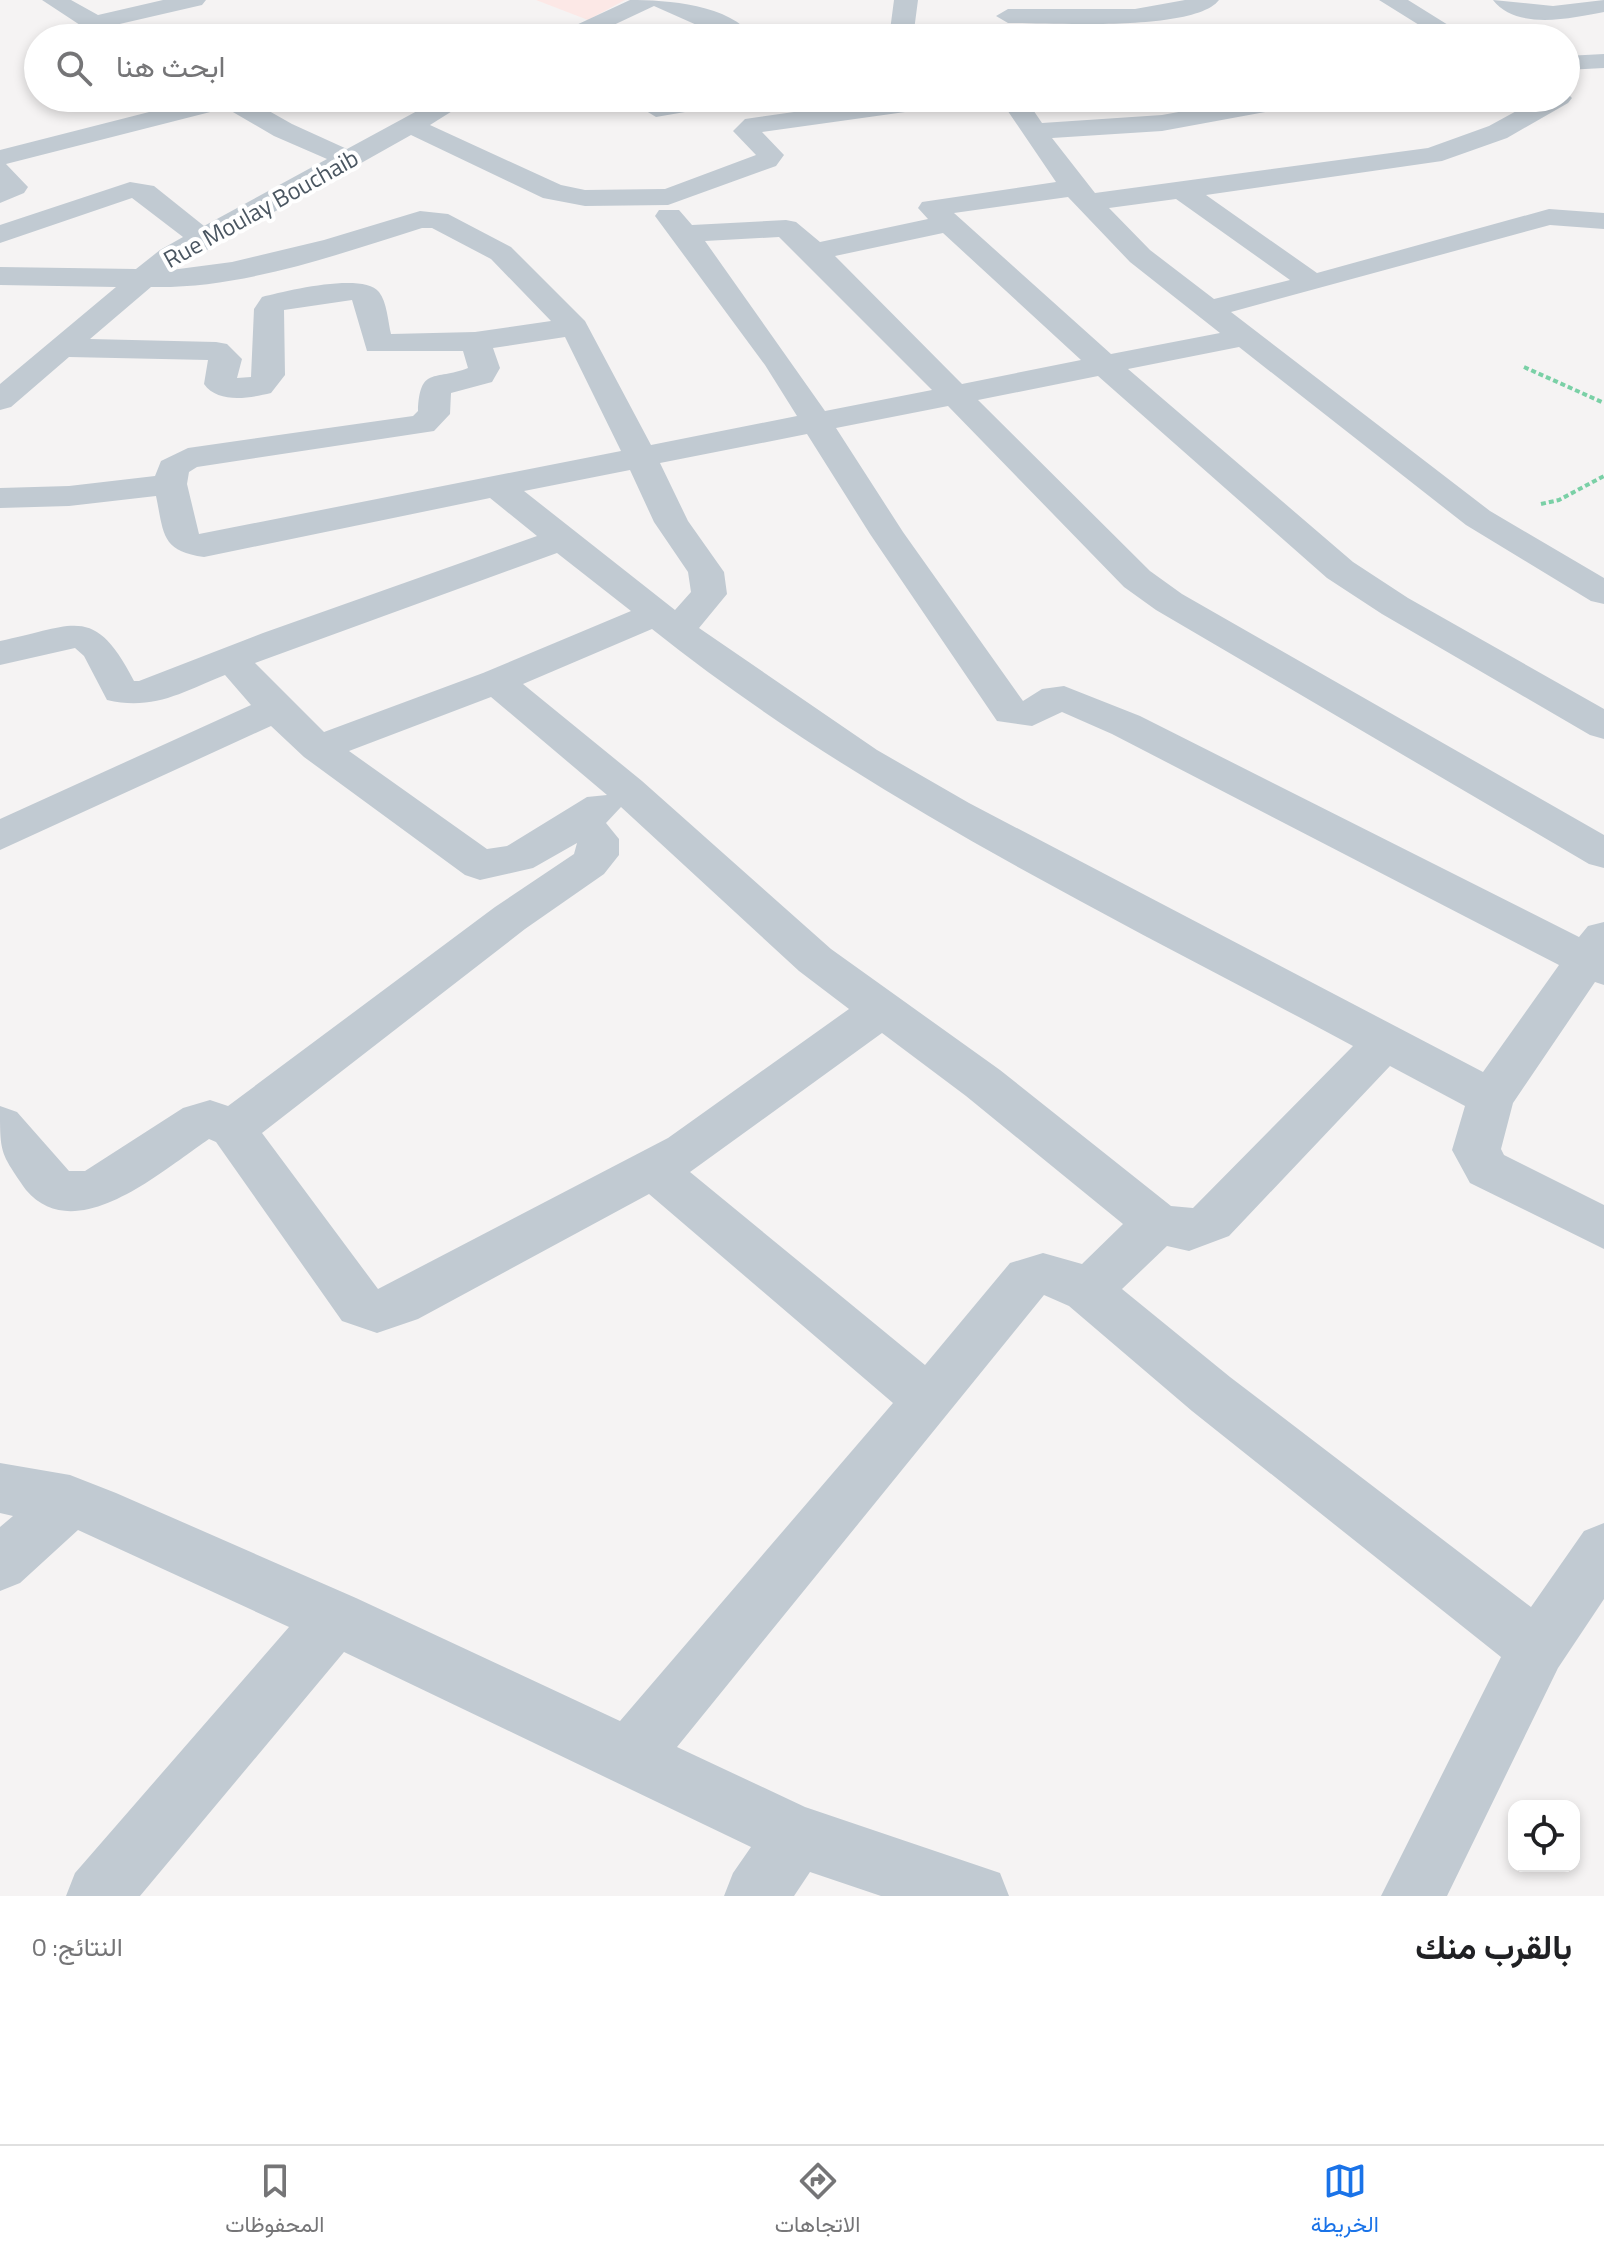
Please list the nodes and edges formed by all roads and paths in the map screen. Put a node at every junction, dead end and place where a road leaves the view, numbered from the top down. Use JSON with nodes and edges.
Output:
{"nodes":[{"id":1,"x":105,"y":0,"type":"edge"},
{"id":2,"x":194,"y":0,"type":"edge"},
{"id":3,"x":649,"y":0,"type":"edge"},
{"id":4,"x":658,"y":0,"type":"edge"},
{"id":5,"x":906,"y":0,"type":"edge"},
{"id":6,"x":1207,"y":0,"type":"edge"},
{"id":7,"x":1391,"y":0,"type":"edge"},
{"id":8,"x":1505,"y":0,"type":"edge"},
{"id":9,"x":63,"y":5,"type":"edge"},
{"id":10,"x":1604,"y":5,"type":"edge"},
{"id":11,"x":1008,"y":18,"type":"edge"},
{"id":12,"x":597,"y":24,"type":"edge"},
{"id":13,"x":720,"y":24,"type":"edge"},
{"id":14,"x":903,"y":24,"type":"edge"},
{"id":15,"x":1433,"y":24,"type":"edge"},
{"id":16,"x":1604,"y":61,"type":"edge"},
{"id":17,"x":1580,"y":62,"type":"edge"},
{"id":18,"x":179,"y":112,"type":"edge"},
{"id":19,"x":252,"y":112,"type":"edge"},
{"id":20,"x":428,"y":112,"type":"edge"},
{"id":21,"x":847,"y":112,"type":"edge"},
{"id":22,"x":1021,"y":112,"type":"edge"},
{"id":23,"x":1222,"y":112,"type":"edge"},
{"id":24,"x":1534,"y":112,"type":"edge"},
{"id":25,"x":412,"y":126,"type":"junction"},
{"id":26,"x":1034,"y":131,"type":"junction"},
{"id":27,"x":0,"y":158,"type":"edge"},
{"id":28,"x":351,"y":160,"type":"junction"},
{"id":29,"x":0,"y":171,"type":"edge"},
{"id":30,"x":1181,"y":190,"type":"junction"},
{"id":31,"x":0,"y":195,"type":"edge"},
{"id":32,"x":1080,"y":196,"type":"junction"},
{"id":33,"x":653,"y":199,"type":"junction"},
{"id":34,"x":1604,"y":221,"type":"edge"},
{"id":35,"x":947,"y":224,"type":"junction"},
{"id":36,"x":0,"y":234,"type":"edge"},
{"id":37,"x":685,"y":234,"type":"junction"},
{"id":38,"x":201,"y":238,"type":"junction"},
{"id":39,"x":814,"y":252,"type":"junction"},
{"id":40,"x":0,"y":276,"type":"edge"},
{"id":41,"x":140,"y":280,"type":"junction"},
{"id":42,"x":1313,"y":283,"type":"junction"},
{"id":43,"x":1208,"y":309,"type":"junction"},
{"id":44,"x":574,"y":327,"type":"junction"},
{"id":45,"x":1244,"y":337,"type":"junction"},
{"id":46,"x":475,"y":341,"type":"junction"},
{"id":47,"x":62,"y":348,"type":"junction"},
{"id":48,"x":1103,"y":364,"type":"junction"},
{"id":49,"x":1524,"y":367,"type":"dead end"},
{"id":50,"x":4,"y":392,"type":"edge"},
{"id":51,"x":954,"y":394,"type":"junction"},
{"id":52,"x":1604,"y":403,"type":"edge"},
{"id":53,"x":818,"y":422,"type":"junction"},
{"id":54,"x":638,"y":457,"type":"junction"},
{"id":55,"x":170,"y":484,"type":"junction"},
{"id":56,"x":497,"y":486,"type":"junction"},
{"id":57,"x":0,"y":498,"type":"edge"},
{"id":58,"x":562,"y":539,"type":"junction"},
{"id":59,"x":1604,"y":593,"type":"edge"},
{"id":60,"x":667,"y":622,"type":"junction"},
{"id":61,"x":0,"y":653,"type":"edge"},
{"id":62,"x":232,"y":660,"type":"junction"},
{"id":63,"x":496,"y":681,"type":"junction"},
{"id":64,"x":276,"y":709,"type":"junction"},
{"id":65,"x":1604,"y":726,"type":"edge"},
{"id":66,"x":318,"y":748,"type":"junction"},
{"id":67,"x":628,"y":791,"type":"junction"},
{"id":68,"x":578,"y":820,"type":"junction"},
{"id":69,"x":0,"y":836,"type":"edge"},
{"id":70,"x":1604,"y":854,"type":"edge"},
{"id":71,"x":1598,"y":955,"type":"edge"},
{"id":72,"x":880,"y":1010,"type":"junction"},
{"id":73,"x":1384,"y":1043,"type":"junction"},
{"id":74,"x":1491,"y":1098,"type":"junction"},
{"id":75,"x":0,"y":1125,"type":"edge"},
{"id":76,"x":233,"y":1129,"type":"junction"},
{"id":77,"x":651,"y":1168,"type":"junction"},
{"id":78,"x":1157,"y":1223,"type":"junction"},
{"id":79,"x":1604,"y":1228,"type":"edge"},
{"id":80,"x":1087,"y":1291,"type":"junction"},
{"id":81,"x":929,"y":1400,"type":"junction"},
{"id":82,"x":0,"y":1488,"type":"edge"},
{"id":83,"x":70,"y":1501,"type":"junction"},
{"id":84,"x":1604,"y":1550,"type":"edge"},
{"id":85,"x":0,"y":1564,"type":"edge"},
{"id":86,"x":335,"y":1618,"type":"junction"},
{"id":87,"x":1537,"y":1648,"type":"junction"},
{"id":88,"x":629,"y":1757,"type":"junction"},
{"id":89,"x":797,"y":1836,"type":"junction"},
{"id":90,"x":98,"y":1896,"type":"edge"},
{"id":91,"x":756,"y":1896,"type":"edge"},
{"id":92,"x":977,"y":1896,"type":"edge"},
{"id":93,"x":1413,"y":1896,"type":"edge"}],
"edges":[{"from":1,"to":9,"type":"street"},
{"from":2,"to":9,"type":"street"},
{"from":3,"to":12,"type":"street"},
{"from":4,"to":13,"type":"street"},
{"from":5,"to":14,"type":"street"},
{"from":6,"to":11,"type":"street"},
{"from":7,"to":15,"type":"street"},
{"from":8,"to":10,"type":"street"},
{"from":16,"to":17,"type":"street"},
{"from":18,"to":27,"type":"street"},
{"from":19,"to":28,"type":"street"},
{"from":20,"to":25,"type":"street","name":"Rue Moulay Bouchaib"},
{"from":21,"to":33,"type":"street"},
{"from":22,"to":26,"type":"street"},
{"from":23,"to":26,"type":"street"},
{"from":24,"to":30,"type":"street"},
{"from":25,"to":28,"type":"street","name":"Rue Moulay Bouchaib"},
{"from":25,"to":33,"type":"street"},
{"from":26,"to":32,"type":"street"},
{"from":28,"to":38,"type":"street","name":"Rue Moulay Bouchaib"},
{"from":29,"to":31,"type":"street"},
{"from":30,"to":32,"type":"street"},
{"from":30,"to":42,"type":"street"},
{"from":32,"to":35,"type":"street"},
{"from":32,"to":43,"type":"street"},
{"from":33,"to":37,"type":"street"},
{"from":34,"to":42,"type":"street"},
{"from":35,"to":39,"type":"street"},
{"from":35,"to":48,"type":"street"},
{"from":36,"to":38,"type":"street"},
{"from":37,"to":39,"type":"street"},
{"from":37,"to":53,"type":"street"},
{"from":38,"to":41,"type":"street","name":"Rue Moulay Bouchaib"},
{"from":39,"to":51,"type":"street"},
{"from":40,"to":41,"type":"street"},
{"from":41,"to":44,"type":"street"},
{"from":41,"to":47,"type":"street","name":"Rue Moulay Bouchaib"},
{"from":42,"to":43,"type":"street"},
{"from":43,"to":45,"type":"street"},
{"from":44,"to":46,"type":"street"},
{"from":44,"to":54,"type":"street"},
{"from":45,"to":48,"type":"street"},
{"from":45,"to":59,"type":"street"},
{"from":46,"to":47,"type":"street"},
{"from":46,"to":55,"type":"street"},
{"from":47,"to":50,"type":"street","name":"Rue Moulay Bouchaib"},
{"from":48,"to":51,"type":"street"},
{"from":48,"to":65,"type":"street"},
{"from":49,"to":52,"type":"path"},
{"from":51,"to":53,"type":"street"},
{"from":51,"to":70,"type":"street"},
{"from":53,"to":54,"type":"street"},
{"from":53,"to":71,"type":"street"},
{"from":54,"to":56,"type":"street"},
{"from":54,"to":60,"type":"street"},
{"from":55,"to":56,"type":"street"},
{"from":55,"to":57,"type":"street"},
{"from":56,"to":58,"type":"street"},
{"from":58,"to":60,"type":"street"},
{"from":58,"to":62,"type":"street"},
{"from":60,"to":63,"type":"street"},
{"from":60,"to":73,"type":"street"},
{"from":61,"to":62,"type":"street"},
{"from":62,"to":64,"type":"street"},
{"from":63,"to":66,"type":"street"},
{"from":63,"to":67,"type":"street"},
{"from":64,"to":66,"type":"street"},
{"from":64,"to":69,"type":"street"},
{"from":66,"to":68,"type":"street"},
{"from":67,"to":68,"type":"street"},
{"from":67,"to":72,"type":"street"},
{"from":68,"to":76,"type":"street"},
{"from":71,"to":74,"type":"street"},
{"from":72,"to":77,"type":"street"},
{"from":72,"to":78,"type":"street"},
{"from":73,"to":74,"type":"street"},
{"from":73,"to":78,"type":"street"},
{"from":74,"to":79,"type":"street"},
{"from":75,"to":76,"type":"street"},
{"from":76,"to":77,"type":"street"},
{"from":77,"to":81,"type":"street"},
{"from":78,"to":80,"type":"street"},
{"from":80,"to":81,"type":"street"},
{"from":80,"to":87,"type":"street"},
{"from":81,"to":88,"type":"street"},
{"from":82,"to":83,"type":"street"},
{"from":83,"to":85,"type":"street"},
{"from":83,"to":86,"type":"street"},
{"from":84,"to":87,"type":"street"},
{"from":86,"to":88,"type":"street"},
{"from":86,"to":90,"type":"street"},
{"from":87,"to":93,"type":"street"},
{"from":88,"to":89,"type":"street"},
{"from":89,"to":91,"type":"street"},
{"from":89,"to":92,"type":"street"}]}
